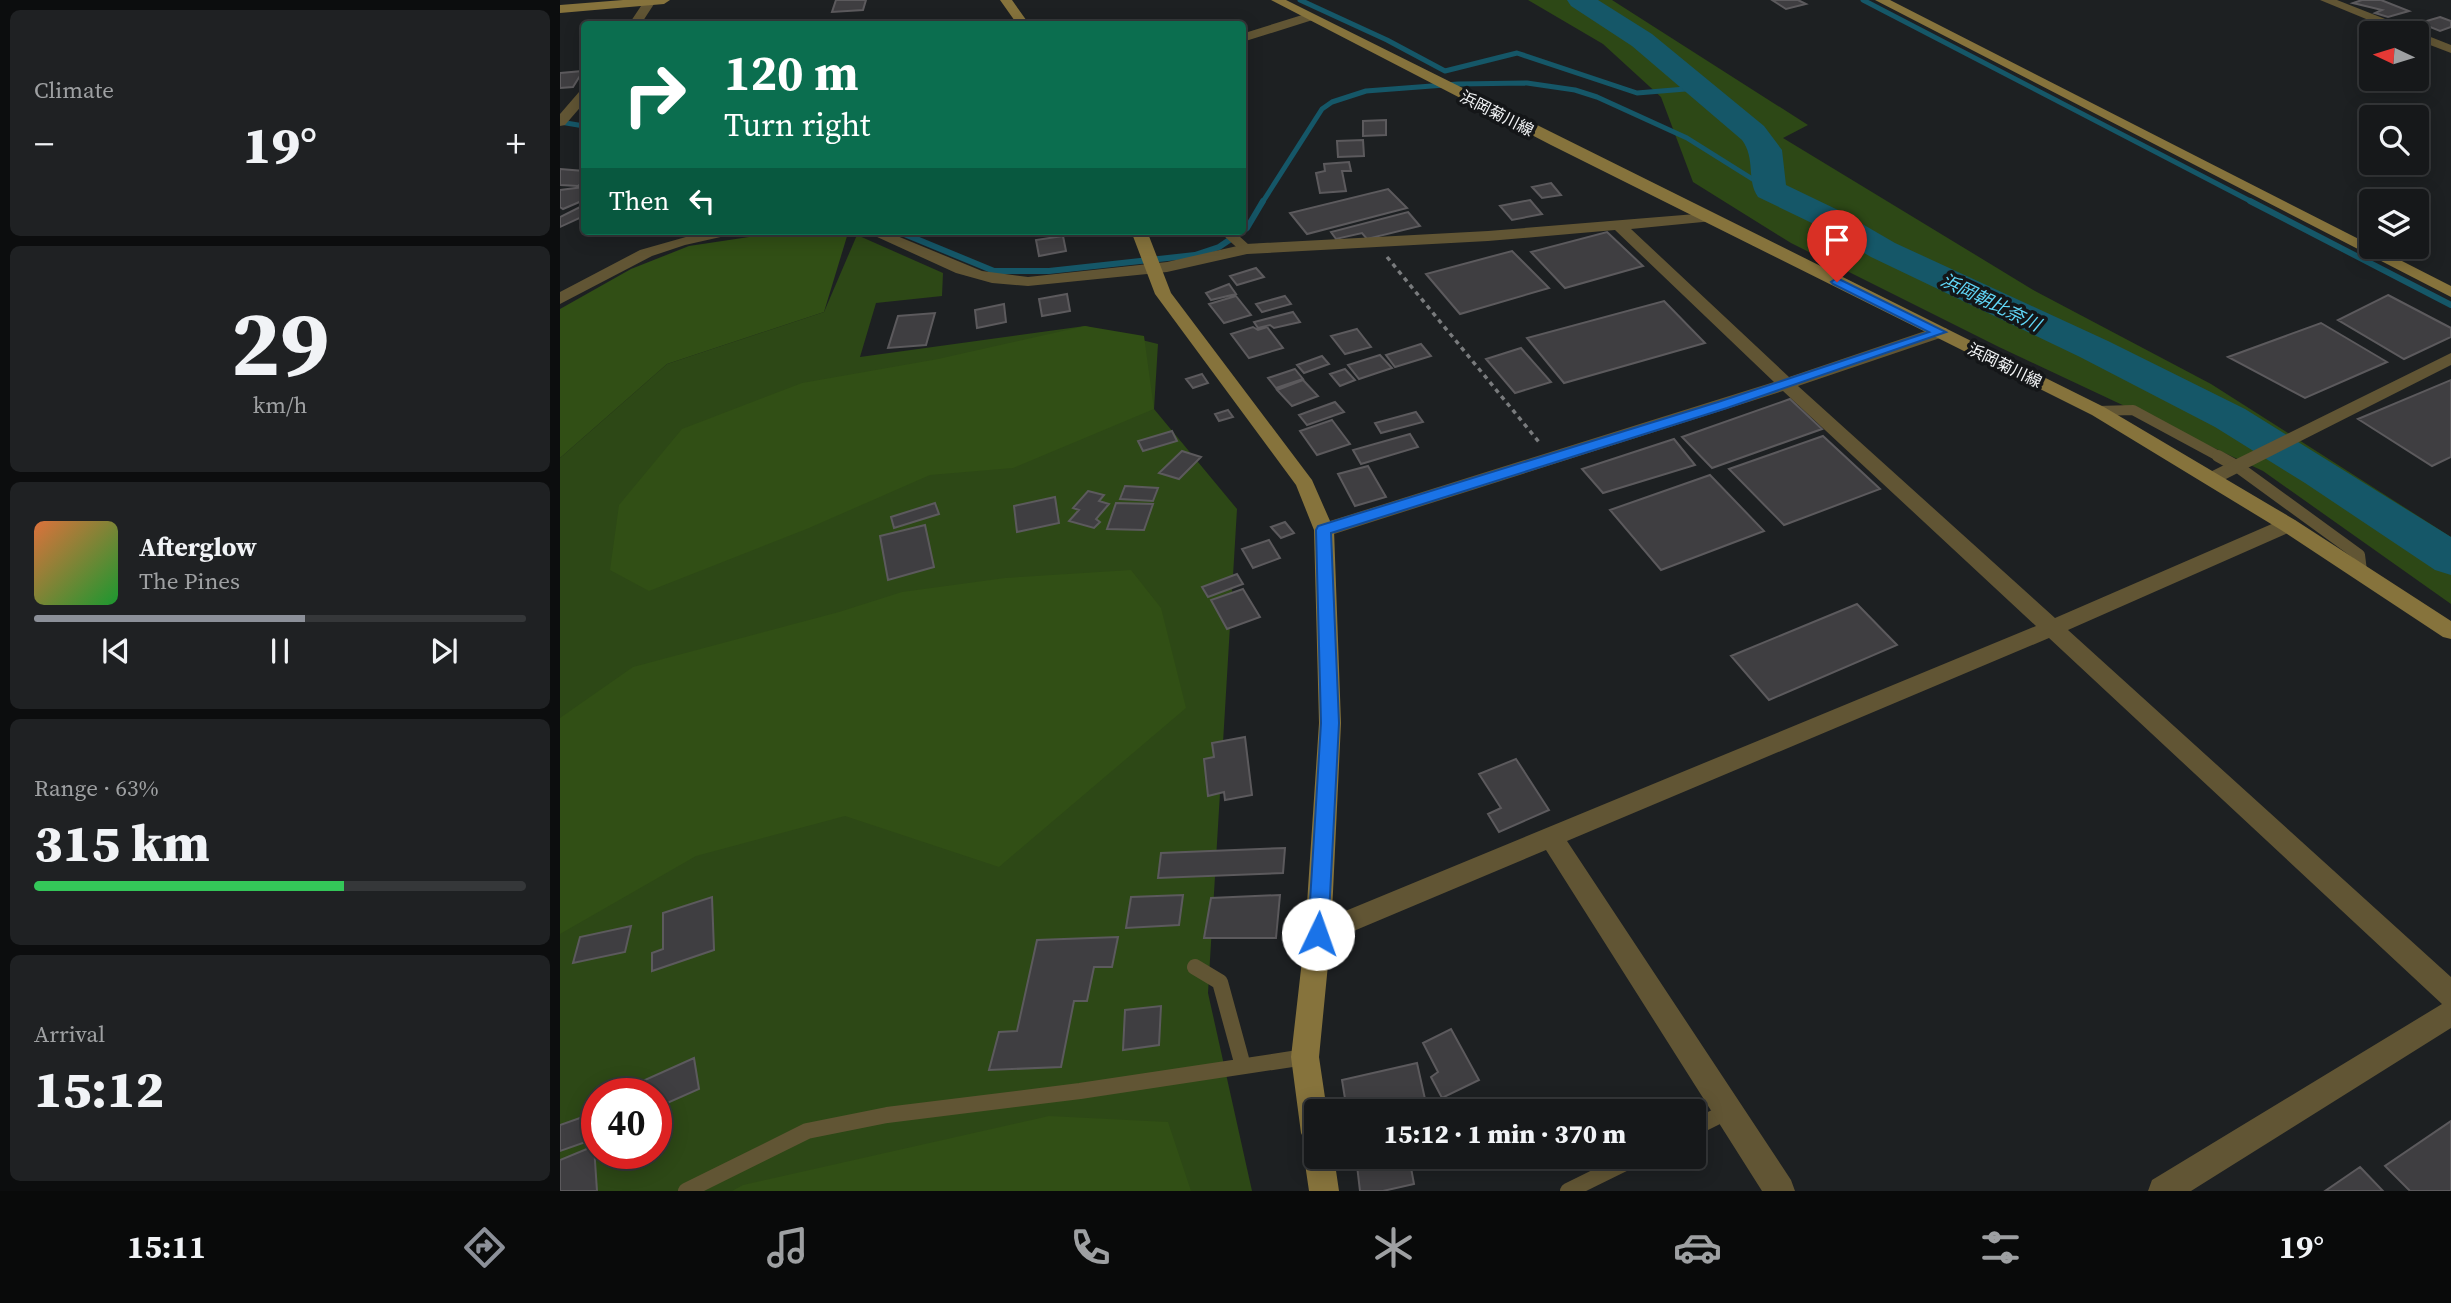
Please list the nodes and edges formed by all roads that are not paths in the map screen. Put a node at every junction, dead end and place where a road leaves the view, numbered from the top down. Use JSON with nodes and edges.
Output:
{"nodes":[{"id":1,"x":663,"y":0,"type":"edge"},
{"id":2,"x":1006,"y":0,"type":"edge"},
{"id":3,"x":1278,"y":0,"type":"edge"},
{"id":4,"x":1881,"y":0,"type":"edge"},
{"id":5,"x":2326,"y":0,"type":"edge"},
{"id":6,"x":650,"y":1,"type":"edge"},
{"id":7,"x":560,"y":9,"type":"edge"},
{"id":8,"x":1309,"y":17,"type":"junction"},
{"id":9,"x":637,"y":21,"type":"edge"},
{"id":10,"x":1021,"y":21,"type":"edge"},
{"id":11,"x":2379,"y":21,"type":"edge"},
{"id":12,"x":1246,"y":37,"type":"edge"},
{"id":13,"x":2429,"y":41,"type":"edge"},
{"id":14,"x":2451,"y":49,"type":"edge"},
{"id":15,"x":581,"y":98,"type":"edge"},
{"id":16,"x":561,"y":121,"type":"edge"},
{"id":17,"x":581,"y":123,"type":"edge"},
{"id":18,"x":1708,"y":218,"type":"junction"},
{"id":19,"x":1619,"y":226,"type":"junction"},
{"id":20,"x":710,"y":235,"type":"edge"},
{"id":21,"x":883,"y":235,"type":"edge"},
{"id":22,"x":1141,"y":235,"type":"edge"},
{"id":23,"x":1230,"y":235,"type":"edge"},
{"id":24,"x":1246,"y":249,"type":"junction"},
{"id":25,"x":1154,"y":270,"type":"junction"},
{"id":26,"x":2451,"y":292,"type":"edge"},
{"id":27,"x":560,"y":299,"type":"edge"},
{"id":28,"x":1940,"y":332,"type":"junction"},
{"id":29,"x":2451,"y":358,"type":"edge"},
{"id":30,"x":1786,"y":384,"type":"junction"},
{"id":31,"x":2098,"y":411,"type":"junction"},
{"id":32,"x":2238,"y":467,"type":"junction"},
{"id":33,"x":2213,"y":478,"type":"junction"},
{"id":34,"x":2288,"y":524,"type":"junction"},
{"id":35,"x":1324,"y":530,"type":"junction"},
{"id":36,"x":2361,"y":571,"type":"junction"},
{"id":37,"x":2053,"y":628,"type":"junction"},
{"id":38,"x":2451,"y":631,"type":"edge"},
{"id":39,"x":1550,"y":835,"type":"junction"},
{"id":40,"x":1318,"y":934,"type":"junction"},
{"id":41,"x":1195,"y":967,"type":"dead end"},
{"id":42,"x":2451,"y":995,"type":"edge"},
{"id":43,"x":2451,"y":1013,"type":"edge"},
{"id":44,"x":1305,"y":1056,"type":"junction"},
{"id":45,"x":1243,"y":1066,"type":"junction"},
{"id":46,"x":1311,"y":1099,"type":"edge"},
{"id":47,"x":1728,"y":1111,"type":"junction"},
{"id":48,"x":1706,"y":1122,"type":"edge"},
{"id":49,"x":1321,"y":1169,"type":"edge"},
{"id":50,"x":1613,"y":1169,"type":"edge"},
{"id":51,"x":685,"y":1191,"type":"edge"},
{"id":52,"x":1324,"y":1191,"type":"edge"},
{"id":53,"x":1568,"y":1191,"type":"edge"},
{"id":54,"x":1780,"y":1191,"type":"edge"},
{"id":55,"x":2163,"y":1191,"type":"edge"}],
"edges":[{"from":1,"to":6,"type":"street"},
{"from":2,"to":10,"type":"street"},
{"from":3,"to":8,"type":"street","name":"浜岡菊川線"},
{"from":4,"to":26,"type":"street"},
{"from":5,"to":11,"type":"street"},
{"from":6,"to":7,"type":"street"},
{"from":6,"to":9,"type":"street"},
{"from":8,"to":12,"type":"lane"},
{"from":8,"to":18,"type":"street","name":"浜岡菊川線"},
{"from":13,"to":14,"type":"street"},
{"from":15,"to":16,"type":"street"},
{"from":16,"to":17,"type":"street"},
{"from":18,"to":19,"type":"street"},
{"from":18,"to":28,"type":"street","name":"浜岡菊川線"},
{"from":19,"to":24,"type":"street"},
{"from":19,"to":30,"type":"street"},
{"from":20,"to":27,"type":"street"},
{"from":21,"to":25,"type":"street"},
{"from":22,"to":25,"type":"street"},
{"from":23,"to":24,"type":"lane"},
{"from":24,"to":25,"type":"street"},
{"from":25,"to":35,"type":"street"},
{"from":28,"to":30,"type":"street"},
{"from":28,"to":31,"type":"street","name":"浜岡菊川線"},
{"from":29,"to":32,"type":"street"},
{"from":30,"to":35,"type":"street"},
{"from":30,"to":37,"type":"street"},
{"from":31,"to":32,"type":"lane"},
{"from":31,"to":33,"type":"street","name":"浜岡菊川線"},
{"from":32,"to":33,"type":"street"},
{"from":32,"to":36,"type":"lane"},
{"from":33,"to":34,"type":"street","name":"浜岡菊川線"},
{"from":34,"to":36,"type":"street","name":"浜岡菊川線"},
{"from":34,"to":37,"type":"street"},
{"from":35,"to":40,"type":"street"},
{"from":36,"to":38,"type":"street","name":"浜岡菊川線"},
{"from":37,"to":39,"type":"street"},
{"from":37,"to":42,"type":"street"},
{"from":39,"to":40,"type":"street"},
{"from":39,"to":47,"type":"street"},
{"from":40,"to":44,"type":"street"},
{"from":41,"to":45,"type":"lane"},
{"from":43,"to":55,"type":"street"},
{"from":44,"to":45,"type":"lane"},
{"from":44,"to":46,"type":"street"},
{"from":45,"to":51,"type":"lane"},
{"from":47,"to":48,"type":"lane"},
{"from":47,"to":54,"type":"street"},
{"from":49,"to":52,"type":"street"},
{"from":50,"to":53,"type":"lane"}]}
